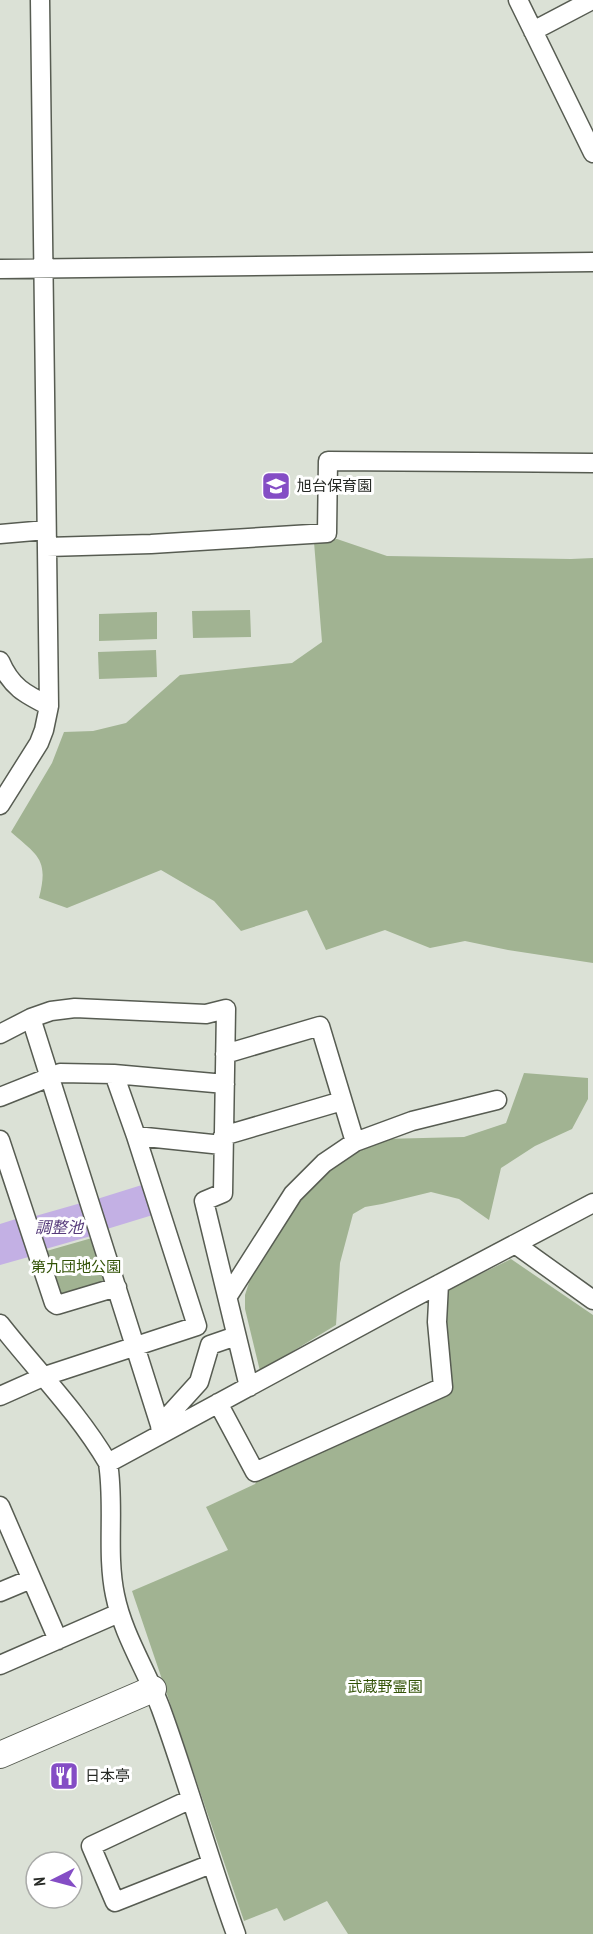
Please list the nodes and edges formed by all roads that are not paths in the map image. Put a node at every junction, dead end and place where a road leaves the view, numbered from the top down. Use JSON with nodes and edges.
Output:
{"nodes":[{"id":1,"x":40,"y":0,"type":"edge"},
{"id":2,"x":518,"y":0,"type":"edge"},
{"id":3,"x":592,"y":0,"type":"edge"},
{"id":4,"x":533,"y":31,"type":"junction"},
{"id":5,"x":593,"y":153,"type":"edge"},
{"id":6,"x":593,"y":262,"type":"edge"},
{"id":7,"x":44,"y":268,"type":"junction"},
{"id":8,"x":0,"y":269,"type":"edge"},
{"id":9,"x":593,"y":463,"type":"edge"},
{"id":10,"x":0,"y":534,"type":"edge"},
{"id":11,"x":47,"y":538,"type":"junction"},
{"id":12,"x":0,"y":661,"type":"edge"},
{"id":13,"x":49,"y":706,"type":"junction"},
{"id":14,"x":0,"y":804,"type":"edge"},
{"id":15,"x":31,"y":1018,"type":"junction"},
{"id":16,"x":0,"y":1034,"type":"edge"},
{"id":17,"x":225,"y":1054,"type":"junction"},
{"id":18,"x":114,"y":1074,"type":"junction"},
{"id":19,"x":50,"y":1077,"type":"junction"},
{"id":20,"x":225,"y":1084,"type":"junction"},
{"id":21,"x":0,"y":1097,"type":"edge"},
{"id":22,"x":498,"y":1100,"type":"dead end"},
{"id":23,"x":342,"y":1101,"type":"junction"},
{"id":24,"x":136,"y":1136,"type":"junction"},
{"id":25,"x":0,"y":1140,"type":"edge"},
{"id":26,"x":223,"y":1140,"type":"junction"},
{"id":27,"x":355,"y":1142,"type":"junction"},
{"id":28,"x":590,"y":1209,"type":"edge"},
{"id":29,"x":515,"y":1244,"type":"junction"},
{"id":30,"x":439,"y":1284,"type":"junction"},
{"id":31,"x":117,"y":1287,"type":"junction"},
{"id":32,"x":228,"y":1296,"type":"junction"},
{"id":33,"x":593,"y":1300,"type":"edge"},
{"id":34,"x":3,"y":1332,"type":"edge"},
{"id":35,"x":236,"y":1336,"type":"junction"},
{"id":36,"x":134,"y":1347,"type":"junction"},
{"id":37,"x":45,"y":1376,"type":"junction"},
{"id":38,"x":249,"y":1387,"type":"junction"},
{"id":39,"x":0,"y":1396,"type":"edge"},
{"id":40,"x":218,"y":1403,"type":"junction"},
{"id":41,"x":161,"y":1429,"type":"junction"},
{"id":42,"x":108,"y":1463,"type":"junction"},
{"id":43,"x":0,"y":1506,"type":"edge"},
{"id":44,"x":4,"y":1525,"type":"edge"},
{"id":45,"x":32,"y":1579,"type":"junction"},
{"id":46,"x":0,"y":1592,"type":"edge"},
{"id":47,"x":119,"y":1613,"type":"junction"},
{"id":48,"x":58,"y":1640,"type":"junction"},
{"id":49,"x":0,"y":1665,"type":"edge"},
{"id":50,"x":153,"y":1689,"type":"junction"},
{"id":51,"x":0,"y":1755,"type":"edge"},
{"id":52,"x":191,"y":1799,"type":"junction"},
{"id":53,"x":211,"y":1864,"type":"junction"},
{"id":54,"x":236,"y":1934,"type":"edge"}],
"edges":[{"from":1,"to":7,"type":"street"},
{"from":2,"to":4,"type":"street"},
{"from":3,"to":4,"type":"street"},
{"from":4,"to":5,"type":"street"},
{"from":6,"to":7,"type":"street"},
{"from":7,"to":8,"type":"street"},
{"from":7,"to":11,"type":"street"},
{"from":9,"to":11,"type":"street"},
{"from":10,"to":11,"type":"street"},
{"from":11,"to":13,"type":"street"},
{"from":12,"to":13,"type":"street"},
{"from":13,"to":14,"type":"street"},
{"from":15,"to":16,"type":"street"},
{"from":15,"to":17,"type":"street"},
{"from":15,"to":19,"type":"street"},
{"from":17,"to":20,"type":"street"},
{"from":17,"to":23,"type":"street"},
{"from":18,"to":19,"type":"street"},
{"from":18,"to":20,"type":"street"},
{"from":18,"to":24,"type":"street"},
{"from":19,"to":21,"type":"street"},
{"from":19,"to":31,"type":"street"},
{"from":20,"to":26,"type":"street"},
{"from":22,"to":27,"type":"street"},
{"from":23,"to":26,"type":"street"},
{"from":23,"to":27,"type":"street"},
{"from":24,"to":26,"type":"street"},
{"from":24,"to":36,"type":"street"},
{"from":25,"to":31,"type":"street"},
{"from":26,"to":32,"type":"street"},
{"from":27,"to":32,"type":"street"},
{"from":28,"to":29,"type":"street"},
{"from":29,"to":30,"type":"street"},
{"from":29,"to":33,"type":"street"},
{"from":30,"to":38,"type":"street"},
{"from":30,"to":40,"type":"street"},
{"from":31,"to":36,"type":"street"},
{"from":32,"to":35,"type":"street"},
{"from":34,"to":37,"type":"street"},
{"from":35,"to":38,"type":"street"},
{"from":35,"to":41,"type":"street"},
{"from":36,"to":37,"type":"street"},
{"from":36,"to":41,"type":"street"},
{"from":37,"to":39,"type":"street"},
{"from":37,"to":42,"type":"street"},
{"from":38,"to":40,"type":"street"},
{"from":40,"to":41,"type":"street"},
{"from":41,"to":42,"type":"street"},
{"from":42,"to":47,"type":"street"},
{"from":43,"to":44,"type":"street"},
{"from":44,"to":45,"type":"street"},
{"from":45,"to":46,"type":"street"},
{"from":45,"to":48,"type":"street"},
{"from":47,"to":48,"type":"street"},
{"from":47,"to":50,"type":"street"},
{"from":48,"to":49,"type":"street"},
{"from":50,"to":51,"type":"street"},
{"from":50,"to":52,"type":"street"},
{"from":52,"to":53,"type":"street"},
{"from":52,"to":53,"type":"street"},
{"from":53,"to":54,"type":"street"}]}
